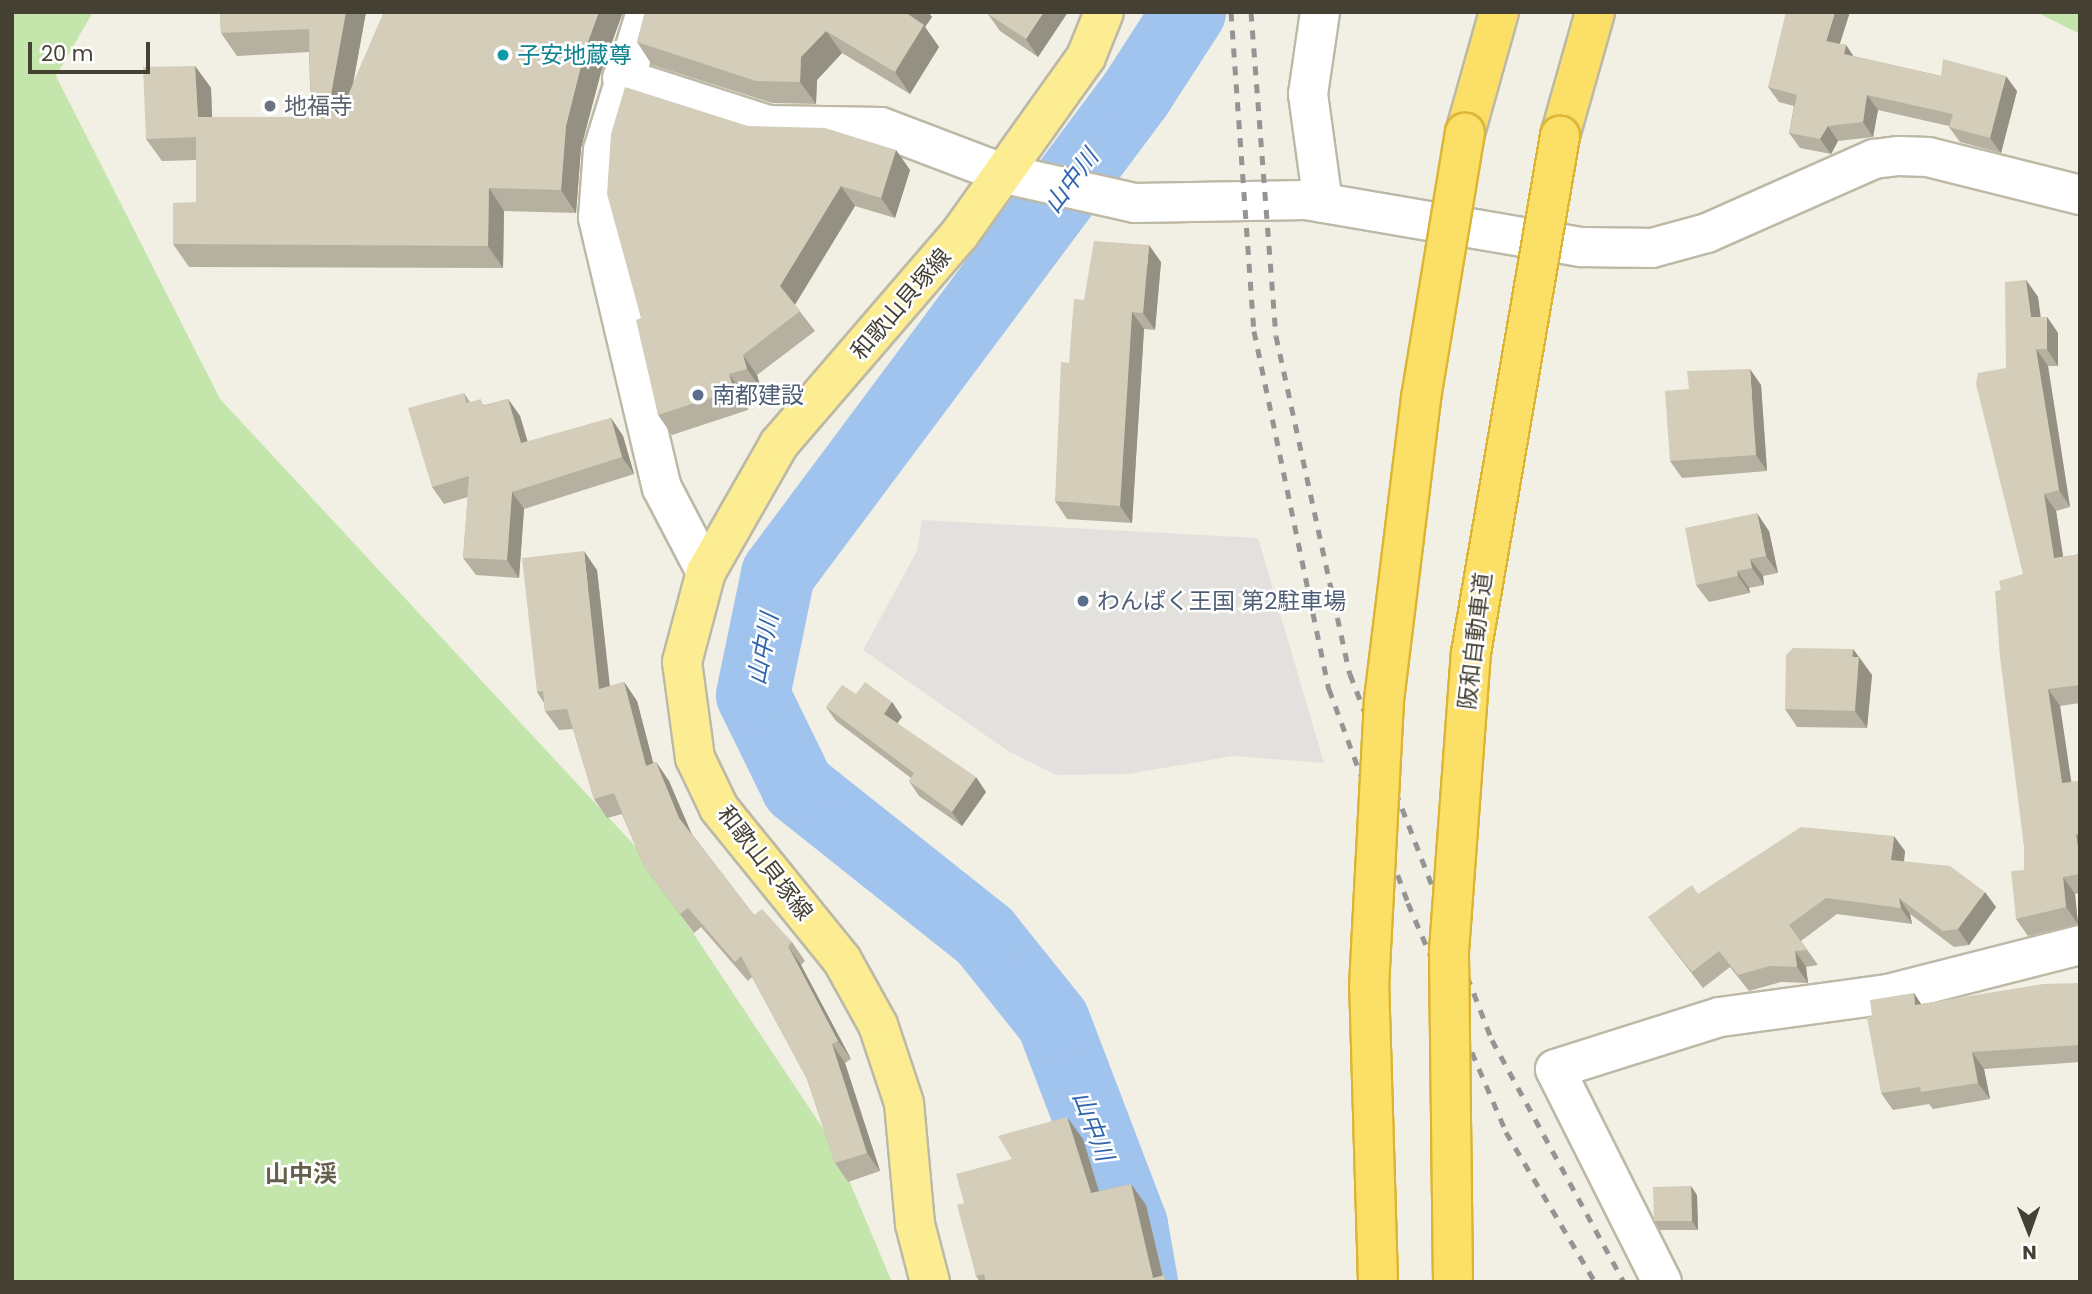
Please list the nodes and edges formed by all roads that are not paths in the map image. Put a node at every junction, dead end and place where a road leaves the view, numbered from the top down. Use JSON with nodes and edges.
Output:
{"nodes":[{"id":1,"x":646,"y":12,"type":"edge"},
{"id":2,"x":1104,"y":12,"type":"edge"},
{"id":3,"x":1320,"y":12,"type":"edge"},
{"id":4,"x":1499,"y":12,"type":"edge"},
{"id":5,"x":1595,"y":12,"type":"edge"},
{"id":6,"x":622,"y":78,"type":"junction"},
{"id":7,"x":1023,"y":178,"type":"junction"},
{"id":8,"x":2080,"y":195,"type":"edge"},
{"id":9,"x":1324,"y":203,"type":"junction"},
{"id":10,"x":706,"y":572,"type":"junction"},
{"id":11,"x":2080,"y":945,"type":"edge"},
{"id":12,"x":930,"y":1282,"type":"edge"},
{"id":13,"x":1378,"y":1282,"type":"edge"},
{"id":14,"x":1453,"y":1282,"type":"edge"},
{"id":15,"x":1662,"y":1282,"type":"edge"}],
"edges":[{"from":1,"to":6,"type":"street"},
{"from":2,"to":7,"type":"main road","name":"和歌山貝塚線"},
{"from":3,"to":9,"type":"street"},
{"from":4,"to":13,"type":"highway","bridge":true},
{"from":5,"to":14,"type":"highway","name":"阪和自動車道","bridge":true},
{"from":6,"to":7,"type":"street"},
{"from":6,"to":10,"type":"street"},
{"from":7,"to":9,"type":"street"},
{"from":7,"to":10,"type":"main road","name":"和歌山貝塚線"},
{"from":8,"to":9,"type":"street"},
{"from":10,"to":12,"type":"main road","name":"和歌山貝塚線"},
{"from":11,"to":15,"type":"street"}]}
